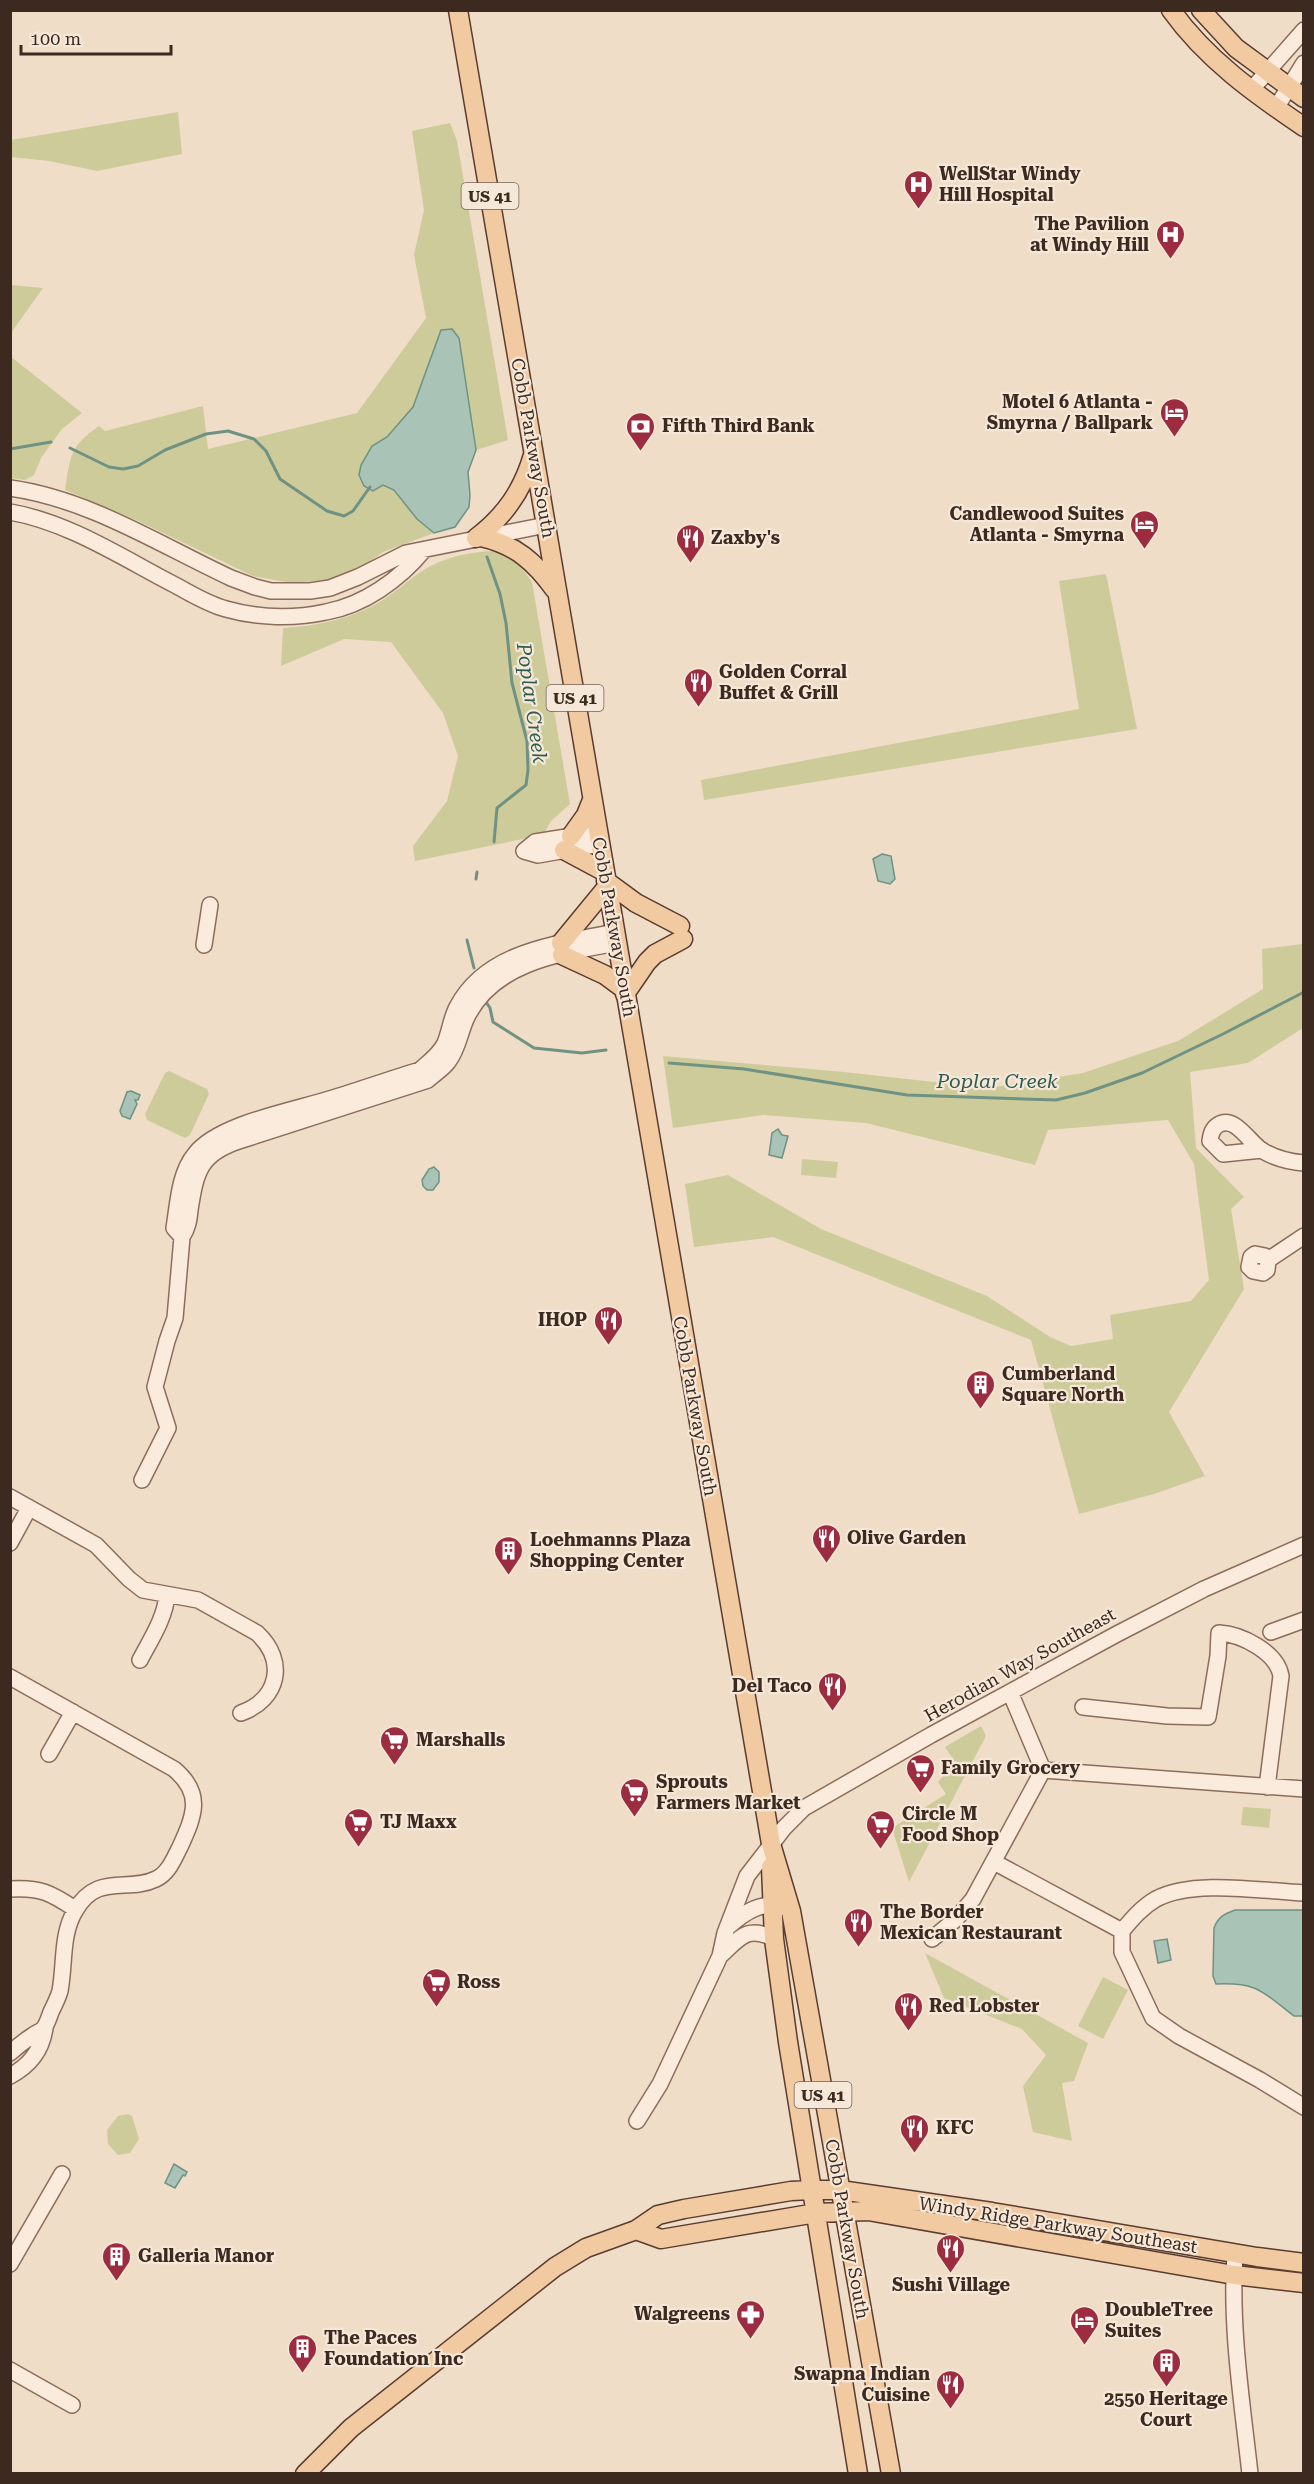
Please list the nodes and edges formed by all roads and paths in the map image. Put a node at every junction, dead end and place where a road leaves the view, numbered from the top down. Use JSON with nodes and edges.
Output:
{"nodes":[{"id":1,"x":458,"y":10,"type":"edge"},
{"id":2,"x":1171,"y":10,"type":"edge"},
{"id":3,"x":1201,"y":10,"type":"edge"},
{"id":4,"x":1304,"y":30,"type":"edge"},
{"id":5,"x":1304,"y":63,"type":"edge"},
{"id":6,"x":1267,"y":72,"type":"junction"},
{"id":7,"x":1288,"y":88,"type":"junction"},
{"id":8,"x":1251,"y":90,"type":"junction"},
{"id":9,"x":1304,"y":98,"type":"edge"},
{"id":10,"x":1276,"y":108,"type":"junction"},
{"id":11,"x":1304,"y":127,"type":"edge"},
{"id":12,"x":534,"y":453,"type":"junction"},
{"id":13,"x":10,"y":488,"type":"edge"},
{"id":14,"x":10,"y":512,"type":"edge"},
{"id":15,"x":546,"y":525,"type":"junction"},
{"id":16,"x":479,"y":537,"type":"junction"},
{"id":17,"x":424,"y":550,"type":"junction"},
{"id":18,"x":557,"y":594,"type":"junction"},
{"id":19,"x":592,"y":800,"type":"junction"},
{"id":20,"x":599,"y":838,"type":"junction"},
{"id":21,"x":568,"y":843,"type":"junction"},
{"id":22,"x":606,"y":880,"type":"junction"},
{"id":23,"x":210,"y":905,"type":"dead end"},
{"id":24,"x":616,"y":938,"type":"junction"},
{"id":25,"x":204,"y":945,"type":"dead end"},
{"id":26,"x":561,"y":949,"type":"junction"},
{"id":27,"x":625,"y":992,"type":"junction"},
{"id":28,"x":1262,"y":1150,"type":"dead end"},
{"id":29,"x":1304,"y":1163,"type":"edge"},
{"id":30,"x":1304,"y":1236,"type":"edge"},
{"id":31,"x":1268,"y":1260,"type":"dead end"},
{"id":32,"x":142,"y":1480,"type":"dead end"},
{"id":33,"x":10,"y":1497,"type":"edge"},
{"id":34,"x":29,"y":1508,"type":"junction"},
{"id":35,"x":10,"y":1543,"type":"edge"},
{"id":36,"x":1304,"y":1545,"type":"edge"},
{"id":37,"x":166,"y":1595,"type":"junction"},
{"id":38,"x":1304,"y":1620,"type":"edge"},
{"id":39,"x":1272,"y":1632,"type":"dead end"},
{"id":40,"x":140,"y":1660,"type":"dead end"},
{"id":41,"x":10,"y":1677,"type":"edge"},
{"id":42,"x":1010,"y":1692,"type":"junction"},
{"id":43,"x":1083,"y":1707,"type":"dead end"},
{"id":44,"x":73,"y":1712,"type":"junction"},
{"id":45,"x":242,"y":1713,"type":"dead end"},
{"id":46,"x":49,"y":1755,"type":"dead end"},
{"id":47,"x":1043,"y":1770,"type":"junction"},
{"id":48,"x":1267,"y":1787,"type":"junction"},
{"id":49,"x":1304,"y":1789,"type":"edge"},
{"id":50,"x":771,"y":1844,"type":"junction"},
{"id":51,"x":994,"y":1862,"type":"junction"},
{"id":52,"x":10,"y":1888,"type":"edge"},
{"id":53,"x":1304,"y":1893,"type":"edge"},
{"id":54,"x":772,"y":1905,"type":"junction"},
{"id":55,"x":75,"y":1909,"type":"junction"},
{"id":56,"x":791,"y":1911,"type":"junction"},
{"id":57,"x":727,"y":1928,"type":"junction"},
{"id":58,"x":1122,"y":1931,"type":"junction"},
{"id":59,"x":774,"y":1939,"type":"junction"},
{"id":60,"x":932,"y":1939,"type":"dead end"},
{"id":61,"x":720,"y":1956,"type":"junction"},
{"id":62,"x":45,"y":2028,"type":"junction"},
{"id":63,"x":10,"y":2053,"type":"edge"},
{"id":64,"x":12,"y":2072,"type":"edge"},
{"id":65,"x":1304,"y":2107,"type":"edge"},
{"id":66,"x":637,"y":2121,"type":"dead end"},
{"id":67,"x":62,"y":2174,"type":"dead end"},
{"id":68,"x":812,"y":2190,"type":"junction"},
{"id":69,"x":840,"y":2190,"type":"junction"},
{"id":70,"x":844,"y":2211,"type":"junction"},
{"id":71,"x":816,"y":2213,"type":"junction"},
{"id":72,"x":636,"y":2230,"type":"junction"},
{"id":73,"x":1235,"y":2254,"type":"junction"},
{"id":74,"x":1304,"y":2263,"type":"edge"},
{"id":75,"x":10,"y":2264,"type":"edge"},
{"id":76,"x":1234,"y":2275,"type":"junction"},
{"id":77,"x":1304,"y":2283,"type":"edge"},
{"id":78,"x":10,"y":2370,"type":"edge"},
{"id":79,"x":72,"y":2405,"type":"dead end"},
{"id":80,"x":305,"y":2474,"type":"edge"},
{"id":81,"x":858,"y":2474,"type":"edge"},
{"id":82,"x":891,"y":2474,"type":"edge"},
{"id":83,"x":1250,"y":2474,"type":"edge"}],
"edges":[{"from":1,"to":12,"type":"main road","name":"Cobb Parkway South","number":"US 41"},
{"from":2,"to":8,"type":"main road"},
{"from":3,"to":6,"type":"main road"},
{"from":4,"to":6,"type":"street"},
{"from":5,"to":7,"type":"street"},
{"from":6,"to":7,"type":"main road"},
{"from":6,"to":8,"type":"street"},
{"from":7,"to":9,"type":"main road"},
{"from":7,"to":10,"type":"street"},
{"from":8,"to":10,"type":"main road"},
{"from":10,"to":11,"type":"main road"},
{"from":12,"to":15,"type":"main road","name":"Cobb Parkway South","number":"US 41"},
{"from":12,"to":16,"type":"main road"},
{"from":13,"to":17,"type":"street"},
{"from":14,"to":17,"type":"street"},
{"from":15,"to":16,"type":"street"},
{"from":15,"to":18,"type":"main road","name":"Cobb Parkway South","number":"US 41"},
{"from":16,"to":17,"type":"street"},
{"from":16,"to":18,"type":"main road"},
{"from":18,"to":19,"type":"main road","name":"Cobb Parkway South","number":"US 41"},
{"from":19,"to":20,"type":"main road","name":"Cobb Parkway South","number":"US 41"},
{"from":19,"to":21,"type":"main road"},
{"from":20,"to":21,"type":"street"},
{"from":20,"to":22,"type":"main road","name":"Cobb Parkway South","number":"US 41"},
{"from":21,"to":22,"type":"main road"},
{"from":22,"to":24,"type":"main road","name":"Cobb Parkway South","number":"US 41"},
{"from":22,"to":26,"type":"main road"},
{"from":22,"to":27,"type":"main road"},
{"from":23,"to":25,"type":"street"},
{"from":24,"to":26,"type":"street"},
{"from":24,"to":27,"type":"main road","name":"Cobb Parkway South","number":"US 41"},
{"from":26,"to":27,"type":"main road"},
{"from":26,"to":32,"type":"street"},
{"from":27,"to":50,"type":"main road","name":"Cobb Parkway South","number":"US 41"},
{"from":28,"to":29,"type":"street"},
{"from":30,"to":31,"type":"street"},
{"from":33,"to":34,"type":"street"},
{"from":34,"to":35,"type":"street"},
{"from":34,"to":37,"type":"street"},
{"from":36,"to":42,"type":"street","name":"Herodian Way Southeast"},
{"from":37,"to":40,"type":"street"},
{"from":37,"to":45,"type":"street"},
{"from":38,"to":39,"type":"street"},
{"from":41,"to":44,"type":"street"},
{"from":42,"to":47,"type":"street"},
{"from":42,"to":50,"type":"street","name":"Herodian Way Southeast"},
{"from":43,"to":48,"type":"street"},
{"from":44,"to":46,"type":"street"},
{"from":44,"to":55,"type":"street"},
{"from":47,"to":48,"type":"street"},
{"from":47,"to":51,"type":"street"},
{"from":48,"to":49,"type":"street"},
{"from":50,"to":54,"type":"main road","name":"Cobb Parkway South","number":"US 41"},
{"from":50,"to":56,"type":"main road","name":"Cobb Parkway South","number":"US 41"},
{"from":50,"to":57,"type":"street","name":"Herodian Way Southeast"},
{"from":51,"to":58,"type":"street"},
{"from":51,"to":60,"type":"street"},
{"from":52,"to":55,"type":"street"},
{"from":53,"to":58,"type":"street"},
{"from":54,"to":56,"type":"street"},
{"from":54,"to":57,"type":"street"},
{"from":54,"to":59,"type":"main road","name":"Cobb Parkway South","number":"US 41"},
{"from":55,"to":62,"type":"street"},
{"from":56,"to":69,"type":"main road","name":"Cobb Parkway South","number":"US 41"},
{"from":57,"to":61,"type":"street","name":"Herodian Way Southeast"},
{"from":58,"to":65,"type":"street"},
{"from":59,"to":61,"type":"street"},
{"from":59,"to":68,"type":"main road","name":"Cobb Parkway South","number":"US 41"},
{"from":61,"to":66,"type":"street","name":"Herodian Way Southeast"},
{"from":62,"to":63,"type":"street"},
{"from":62,"to":64,"type":"street"},
{"from":67,"to":75,"type":"street"},
{"from":68,"to":69,"type":"main road","name":"Windy Ridge Parkway Southeast"},
{"from":68,"to":71,"type":"main road","name":"Cobb Parkway South","number":"US 41"},
{"from":68,"to":72,"type":"main road","name":"Windy Ridge Parkway Southeast"},
{"from":69,"to":70,"type":"main road","name":"Cobb Parkway South","number":"US 41"},
{"from":69,"to":73,"type":"main road","name":"Windy Ridge Parkway Southeast"},
{"from":70,"to":71,"type":"main road","name":"Windy Ridge Parkway Southeast"},
{"from":70,"to":76,"type":"main road","name":"Windy Ridge Parkway Southeast"},
{"from":70,"to":82,"type":"main road","name":"Cobb Parkway South","number":"US 41"},
{"from":71,"to":72,"type":"main road","name":"Windy Ridge Parkway Southeast"},
{"from":71,"to":81,"type":"main road","name":"Cobb Parkway South","number":"US 41"},
{"from":72,"to":80,"type":"main road","name":"Windy Ridge Parkway Southeast"},
{"from":73,"to":74,"type":"main road","name":"Windy Ridge Parkway Southeast"},
{"from":73,"to":76,"type":"street"},
{"from":76,"to":77,"type":"main road","name":"Windy Ridge Parkway Southeast"},
{"from":76,"to":83,"type":"street"},
{"from":78,"to":79,"type":"street"}]}
